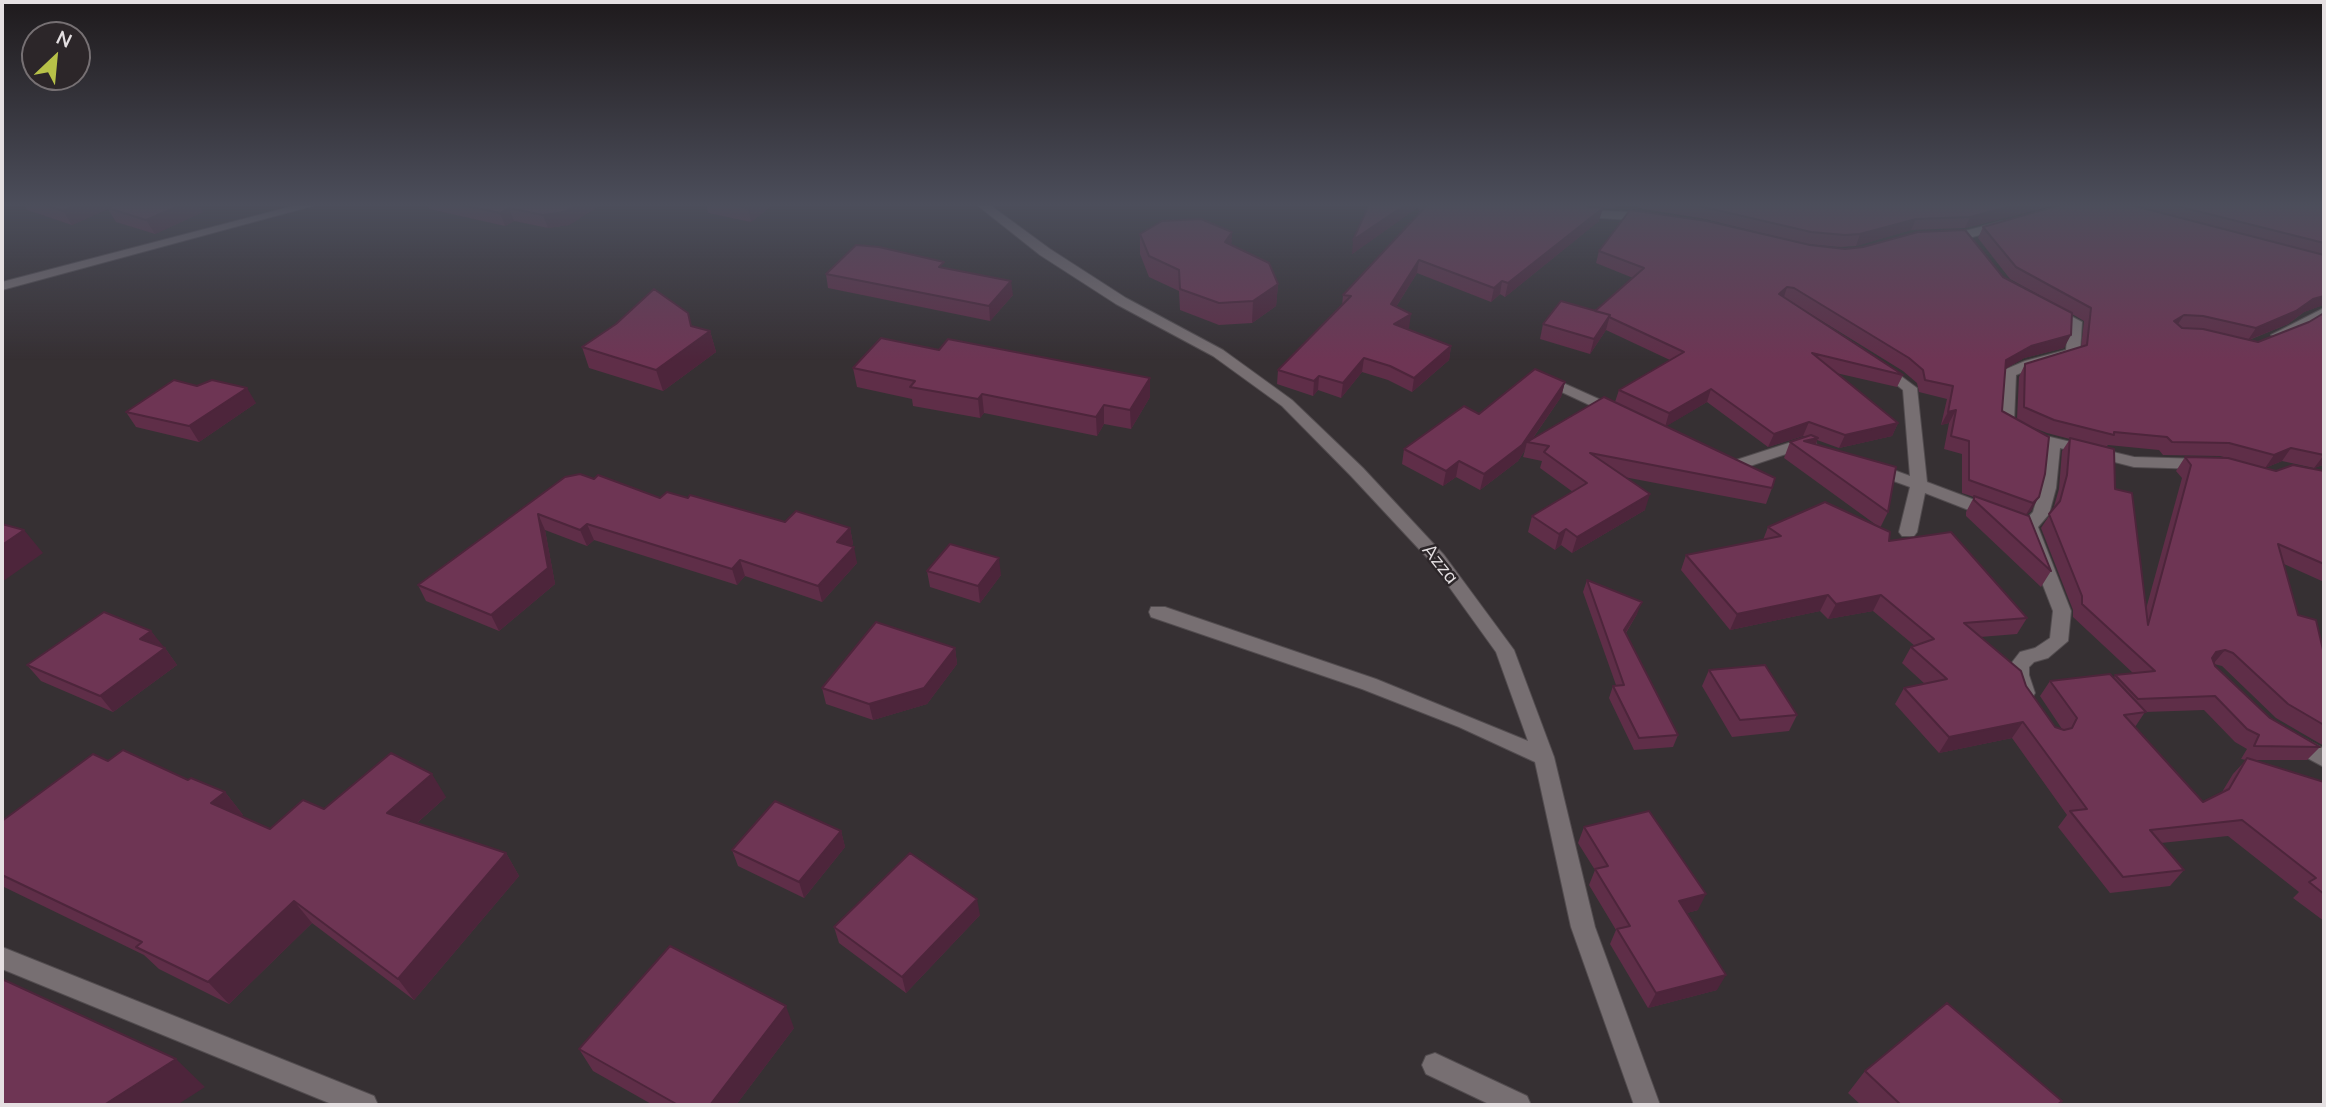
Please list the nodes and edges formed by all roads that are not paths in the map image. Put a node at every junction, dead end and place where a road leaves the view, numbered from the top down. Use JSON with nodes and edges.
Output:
{"nodes":[{"id":1,"x":114,"y":257,"type":"edge"},
{"id":2,"x":1052,"y":257,"type":"edge"},
{"id":3,"x":2,"y":286,"type":"edge"},
{"id":4,"x":2039,"y":303,"type":"edge"},
{"id":5,"x":2324,"y":312,"type":"edge"},
{"id":6,"x":2266,"y":339,"type":"edge"},
{"id":7,"x":1870,"y":358,"type":"edge"},
{"id":8,"x":1539,"y":376,"type":"edge"},
{"id":9,"x":1635,"y":422,"type":"edge"},
{"id":10,"x":2041,"y":439,"type":"junction"},
{"id":11,"x":1827,"y":451,"type":"edge"},
{"id":12,"x":1708,"y":456,"type":"edge"},
{"id":13,"x":1860,"y":463,"type":"edge"},
{"id":14,"x":2219,"y":464,"type":"edge"},
{"id":15,"x":1919,"y":484,"type":"junction"},
{"id":16,"x":2017,"y":521,"type":"junction"},
{"id":17,"x":1908,"y":532,"type":"dead end"},
{"id":18,"x":1158,"y":611,"type":"dead end"},
{"id":19,"x":2032,"y":705,"type":"edge"},
{"id":20,"x":2278,"y":732,"type":"edge"},
{"id":21,"x":1544,"y":757,"type":"junction"},
{"id":22,"x":2324,"y":759,"type":"edge"},
{"id":23,"x":2,"y":958,"type":"edge"},
{"id":24,"x":1436,"y":1065,"type":"dead end"},
{"id":25,"x":365,"y":1105,"type":"edge"},
{"id":26,"x":1518,"y":1105,"type":"edge"},
{"id":27,"x":1647,"y":1105,"type":"edge"}],
"edges":[{"from":1,"to":3,"type":"street"},
{"from":2,"to":21,"type":"street","name":"Azza"},
{"from":4,"to":10,"type":"street"},
{"from":5,"to":6,"type":"street"},
{"from":7,"to":15,"type":"street"},
{"from":8,"to":9,"type":"street"},
{"from":10,"to":14,"type":"street"},
{"from":10,"to":16,"type":"street"},
{"from":11,"to":12,"type":"street"},
{"from":13,"to":15,"type":"street"},
{"from":15,"to":16,"type":"street"},
{"from":15,"to":17,"type":"street"},
{"from":16,"to":19,"type":"street"},
{"from":18,"to":21,"type":"street"},
{"from":20,"to":22,"type":"street"},
{"from":21,"to":27,"type":"street","name":"Azza"},
{"from":23,"to":25,"type":"street"},
{"from":24,"to":26,"type":"street"}]}
